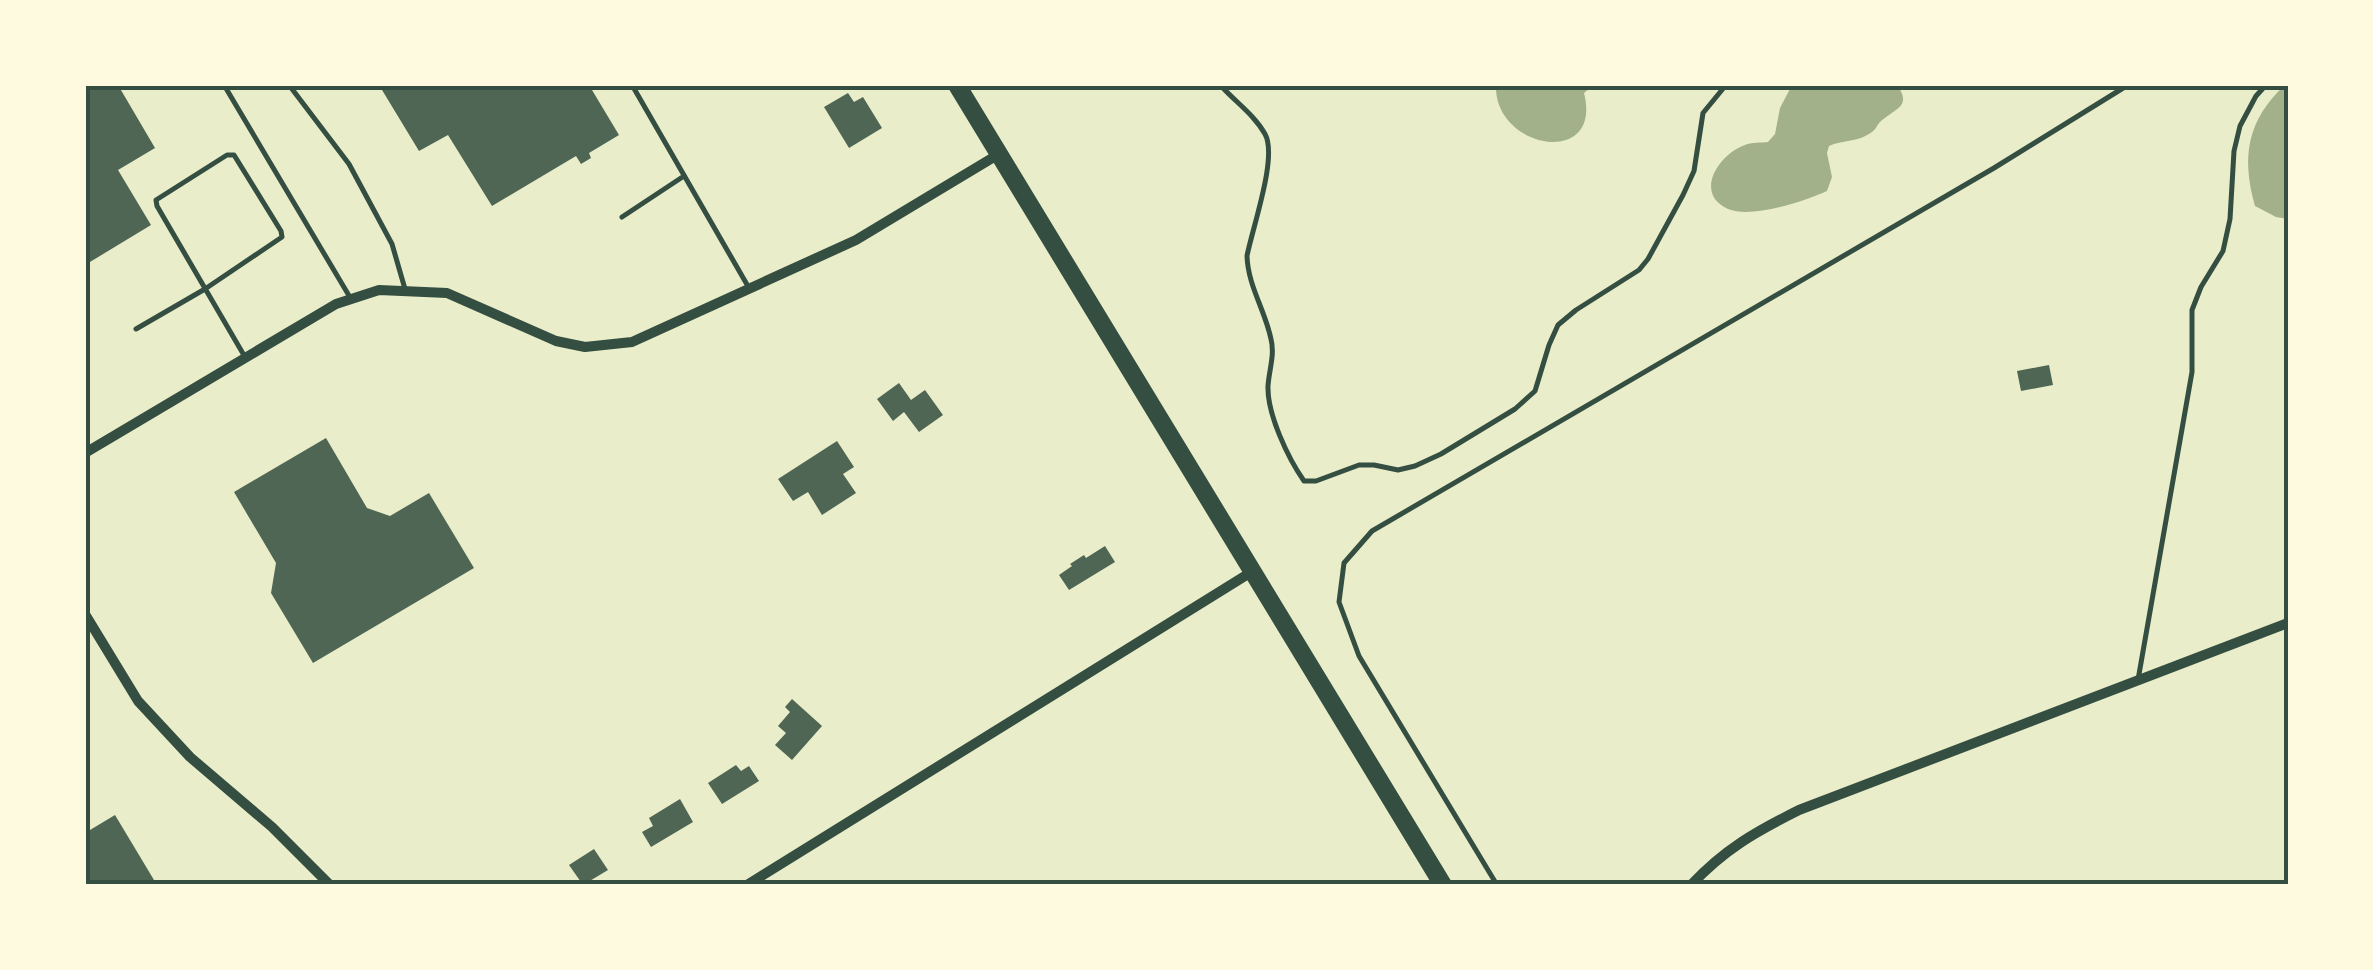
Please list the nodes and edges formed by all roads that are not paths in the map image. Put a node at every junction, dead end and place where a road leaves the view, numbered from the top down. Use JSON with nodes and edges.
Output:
{"nodes":[{"id":1,"x":224,"y":85,"type":"edge"},
{"id":2,"x":289,"y":85,"type":"edge"},
{"id":3,"x":632,"y":85,"type":"edge"},
{"id":4,"x":958,"y":85,"type":"edge"},
{"id":5,"x":1224,"y":85,"type":"edge"},
{"id":6,"x":1726,"y":85,"type":"edge"},
{"id":7,"x":2128,"y":85,"type":"edge"},
{"id":8,"x":2266,"y":85,"type":"edge"},
{"id":9,"x":999,"y":154,"type":"junction"},
{"id":10,"x":684,"y":176,"type":"junction"},
{"id":11,"x":622,"y":217,"type":"dead end"},
{"id":12,"x":749,"y":288,"type":"junction"},
{"id":13,"x":205,"y":289,"type":"junction"},
{"id":14,"x":406,"y":292,"type":"junction"},
{"id":15,"x":352,"y":299,"type":"junction"},
{"id":16,"x":136,"y":330,"type":"dead end"},
{"id":17,"x":245,"y":358,"type":"junction"},
{"id":18,"x":85,"y":453,"type":"edge"},
{"id":19,"x":1253,"y":571,"type":"junction"},
{"id":20,"x":85,"y":614,"type":"edge"},
{"id":21,"x":2288,"y":622,"type":"edge"},
{"id":22,"x":2138,"y":680,"type":"junction"},
{"id":23,"x":330,"y":885,"type":"edge"},
{"id":24,"x":747,"y":885,"type":"edge"},
{"id":25,"x":1443,"y":885,"type":"edge"},
{"id":26,"x":1496,"y":885,"type":"edge"},
{"id":27,"x":1691,"y":885,"type":"edge"}],
"edges":[{"from":1,"to":15,"type":"lane"},
{"from":2,"to":14,"type":"lane"},
{"from":3,"to":10,"type":"lane"},
{"from":4,"to":9,"type":"main road"},
{"from":5,"to":6,"type":"lane"},
{"from":7,"to":26,"type":"lane"},
{"from":8,"to":22,"type":"lane"},
{"from":9,"to":12,"type":"street"},
{"from":9,"to":19,"type":"main road"},
{"from":10,"to":11,"type":"lane"},
{"from":10,"to":12,"type":"lane"},
{"from":12,"to":14,"type":"street"},
{"from":13,"to":13,"type":"lane"},
{"from":13,"to":16,"type":"lane"},
{"from":13,"to":17,"type":"lane"},
{"from":14,"to":15,"type":"street"},
{"from":15,"to":17,"type":"street"},
{"from":17,"to":18,"type":"street"},
{"from":19,"to":24,"type":"street"},
{"from":19,"to":25,"type":"main road"},
{"from":20,"to":23,"type":"street"},
{"from":21,"to":22,"type":"street"},
{"from":22,"to":27,"type":"street"}]}
